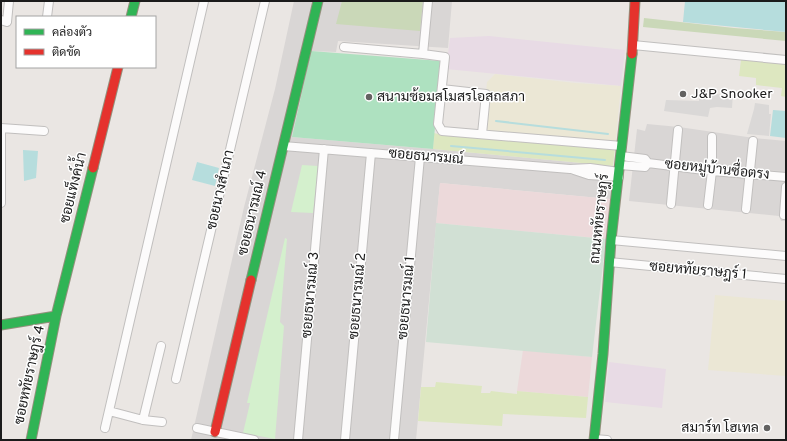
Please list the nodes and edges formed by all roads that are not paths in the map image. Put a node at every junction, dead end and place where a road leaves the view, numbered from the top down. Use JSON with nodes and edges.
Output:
{"nodes":[{"id":1,"x":9,"y":1,"type":"edge"},
{"id":2,"x":48,"y":1,"type":"edge"},
{"id":3,"x":135,"y":1,"type":"edge"},
{"id":4,"x":204,"y":1,"type":"edge"},
{"id":5,"x":266,"y":1,"type":"edge"},
{"id":6,"x":318,"y":1,"type":"edge"},
{"id":7,"x":428,"y":1,"type":"edge"},
{"id":8,"x":635,"y":1,"type":"edge"},
{"id":9,"x":47,"y":16,"type":"edge"},
{"id":10,"x":131,"y":16,"type":"edge"},
{"id":11,"x":1,"y":20,"type":"edge"},
{"id":12,"x":633,"y":45,"type":"junction"},
{"id":13,"x":344,"y":47,"type":"dead end"},
{"id":14,"x":423,"y":54,"type":"junction"},
{"id":15,"x":786,"y":60,"type":"edge"},
{"id":16,"x":118,"y":68,"type":"edge"},
{"id":17,"x":442,"y":89,"type":"junction"},
{"id":18,"x":1,"y":128,"type":"edge"},
{"id":19,"x":678,"y":130,"type":"dead end"},
{"id":20,"x":44,"y":131,"type":"dead end"},
{"id":21,"x":1,"y":133,"type":"edge"},
{"id":22,"x":482,"y":134,"type":"junction"},
{"id":23,"x":712,"y":137,"type":"dead end"},
{"id":24,"x":753,"y":141,"type":"dead end"},
{"id":25,"x":283,"y":146,"type":"junction"},
{"id":26,"x":622,"y":146,"type":"junction"},
{"id":27,"x":324,"y":149,"type":"junction"},
{"id":28,"x":371,"y":153,"type":"junction"},
{"id":29,"x":420,"y":157,"type":"junction"},
{"id":30,"x":675,"y":166,"type":"junction"},
{"id":31,"x":620,"y":168,"type":"junction"},
{"id":32,"x":712,"y":171,"type":"junction"},
{"id":33,"x":750,"y":173,"type":"junction"},
{"id":34,"x":786,"y":177,"type":"edge"},
{"id":35,"x":786,"y":187,"type":"edge"},
{"id":36,"x":1,"y":203,"type":"edge"},
{"id":37,"x":671,"y":204,"type":"dead end"},
{"id":38,"x":708,"y":205,"type":"dead end"},
{"id":39,"x":746,"y":209,"type":"dead end"},
{"id":40,"x":784,"y":215,"type":"dead end"},
{"id":41,"x":611,"y":240,"type":"junction"},
{"id":42,"x":786,"y":256,"type":"edge"},
{"id":43,"x":609,"y":262,"type":"junction"},
{"id":44,"x":786,"y":279,"type":"edge"},
{"id":45,"x":56,"y":316,"type":"junction"},
{"id":46,"x":1,"y":324,"type":"edge"},
{"id":47,"x":161,"y":346,"type":"dead end"},
{"id":48,"x":176,"y":379,"type":"dead end"},
{"id":49,"x":109,"y":411,"type":"junction"},
{"id":50,"x":143,"y":420,"type":"junction"},
{"id":51,"x":162,"y":422,"type":"dead end"},
{"id":52,"x":105,"y":428,"type":"dead end"},
{"id":53,"x":197,"y":428,"type":"dead end"},
{"id":54,"x":215,"y":432,"type":"junction"},
{"id":55,"x":594,"y":439,"type":"edge"},
{"id":56,"x":31,"y":440,"type":"edge"},
{"id":57,"x":254,"y":440,"type":"edge"},
{"id":58,"x":298,"y":440,"type":"edge"},
{"id":59,"x":345,"y":440,"type":"edge"},
{"id":60,"x":394,"y":440,"type":"edge"},
{"id":61,"x":607,"y":440,"type":"edge"}],
"edges":[{"from":1,"to":11,"type":"street"},
{"from":2,"to":9,"type":"street"},
{"from":3,"to":10,"type":"street"},
{"from":4,"to":49,"type":"street"},
{"from":5,"to":48,"type":"street","name":"ซอยนางสำเภา"},
{"from":6,"to":25,"type":"street","name":"ซอยธนารมณ์ 4"},
{"from":7,"to":14,"type":"street"},
{"from":8,"to":12,"type":"street","name":"ถนนหทัยราษฎร์"},
{"from":12,"to":15,"type":"street"},
{"from":12,"to":26,"type":"street","name":"ถนนหทัยราษฎร์"},
{"from":13,"to":14,"type":"street"},
{"from":14,"to":17,"type":"street"},
{"from":16,"to":45,"type":"street","name":"ซอยแท็งค์น้ำ"},
{"from":17,"to":22,"type":"street"},
{"from":17,"to":22,"type":"street"},
{"from":18,"to":20,"type":"street"},
{"from":19,"to":30,"type":"street"},
{"from":21,"to":36,"type":"street"},
{"from":22,"to":26,"type":"street"},
{"from":23,"to":32,"type":"street"},
{"from":24,"to":33,"type":"street"},
{"from":25,"to":27,"type":"street","name":"ซอยธนารมณ์"},
{"from":25,"to":54,"type":"street","name":"ซอยธนารมณ์ 4"},
{"from":26,"to":31,"type":"street","name":"ถนนหทัยราษฎร์"},
{"from":27,"to":28,"type":"street","name":"ซอยธนารมณ์"},
{"from":27,"to":58,"type":"street","name":"ซอยธนารมณ์ 3"},
{"from":28,"to":29,"type":"street","name":"ซอยธนารมณ์"},
{"from":28,"to":59,"type":"street","name":"ซอยธนารมณ์ 2"},
{"from":29,"to":31,"type":"street","name":"ซอยธนารมณ์"},
{"from":29,"to":60,"type":"street","name":"ซอยธนารมณ์ 1"},
{"from":30,"to":31,"type":"street","name":"ซอยหมู่บ้านซื่อตรง"},
{"from":30,"to":32,"type":"street","name":"ซอยหมู่บ้านซื่อตรง"},
{"from":30,"to":37,"type":"street"},
{"from":31,"to":41,"type":"street","name":"ถนนหทัยราษฎร์"},
{"from":32,"to":33,"type":"street","name":"ซอยหมู่บ้านซื่อตรง"},
{"from":32,"to":38,"type":"street"},
{"from":33,"to":34,"type":"street","name":"ซอยหมู่บ้านซื่อตรง"},
{"from":33,"to":39,"type":"street"},
{"from":35,"to":40,"type":"street"},
{"from":41,"to":42,"type":"street"},
{"from":41,"to":43,"type":"street","name":"ถนนหทัยราษฎร์"},
{"from":43,"to":44,"type":"street","name":"ซอยหทัยราษฎร์ 1"},
{"from":43,"to":55,"type":"street","name":"ถนนหทัยราษฎร์"},
{"from":45,"to":46,"type":"street"},
{"from":45,"to":56,"type":"street","name":"ซอยหทัยราษฎร์ 4"},
{"from":47,"to":50,"type":"street"},
{"from":49,"to":50,"type":"street"},
{"from":49,"to":52,"type":"street"},
{"from":50,"to":51,"type":"street"},
{"from":53,"to":54,"type":"street"},
{"from":54,"to":57,"type":"street"},
{"from":55,"to":61,"type":"street"}]}
